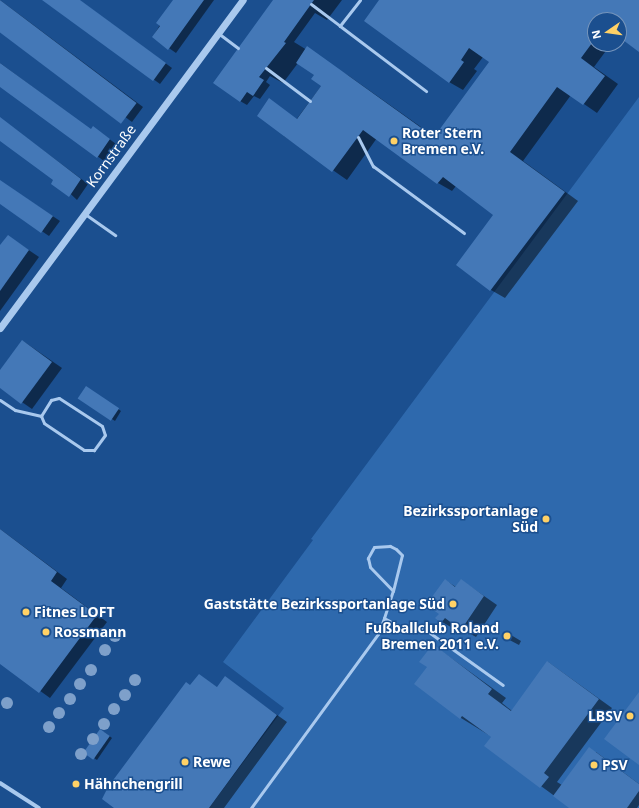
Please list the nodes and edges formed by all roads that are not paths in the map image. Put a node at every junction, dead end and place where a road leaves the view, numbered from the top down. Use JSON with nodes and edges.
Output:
{"nodes":[{"id":1,"x":242,"y":0,"type":"edge"},
{"id":2,"x":360,"y":0,"type":"edge"},
{"id":3,"x":311,"y":4,"type":"dead end"},
{"id":4,"x":340,"y":26,"type":"junction"},
{"id":5,"x":218,"y":33,"type":"junction"},
{"id":6,"x":238,"y":48,"type":"dead end"},
{"id":7,"x":266,"y":68,"type":"dead end"},
{"id":8,"x":426,"y":91,"type":"dead end"},
{"id":9,"x":310,"y":101,"type":"dead end"},
{"id":10,"x":358,"y":137,"type":"dead end"},
{"id":11,"x":85,"y":214,"type":"junction"},
{"id":12,"x":464,"y":233,"type":"dead end"},
{"id":13,"x":114,"y":236,"type":"dead end"},
{"id":14,"x":0,"y":328,"type":"edge"},
{"id":15,"x":0,"y":400,"type":"edge"},
{"id":16,"x":40,"y":416,"type":"junction"},
{"id":17,"x":393,"y":591,"type":"junction"},
{"id":18,"x":384,"y":618,"type":"junction"},
{"id":19,"x":503,"y":685,"type":"dead end"},
{"id":20,"x":0,"y":783,"type":"edge"},
{"id":21,"x":39,"y":808,"type":"edge"},
{"id":22,"x":251,"y":808,"type":"edge"}],
"edges":[{"from":1,"to":5,"type":"street","name":"Kornstraße"},
{"from":2,"to":4,"type":"lane"},
{"from":3,"to":4,"type":"lane"},
{"from":4,"to":8,"type":"lane"},
{"from":5,"to":6,"type":"lane"},
{"from":5,"to":11,"type":"street","name":"Kornstraße"},
{"from":7,"to":9,"type":"lane"},
{"from":10,"to":12,"type":"lane"},
{"from":11,"to":13,"type":"lane"},
{"from":11,"to":14,"type":"street","name":"Kornstraße"},
{"from":15,"to":16,"type":"lane"},
{"from":16,"to":16,"type":"lane"},
{"from":17,"to":17,"type":"lane"},
{"from":17,"to":18,"type":"lane"},
{"from":18,"to":19,"type":"lane"},
{"from":18,"to":22,"type":"lane"},
{"from":20,"to":21,"type":"street"}]}
